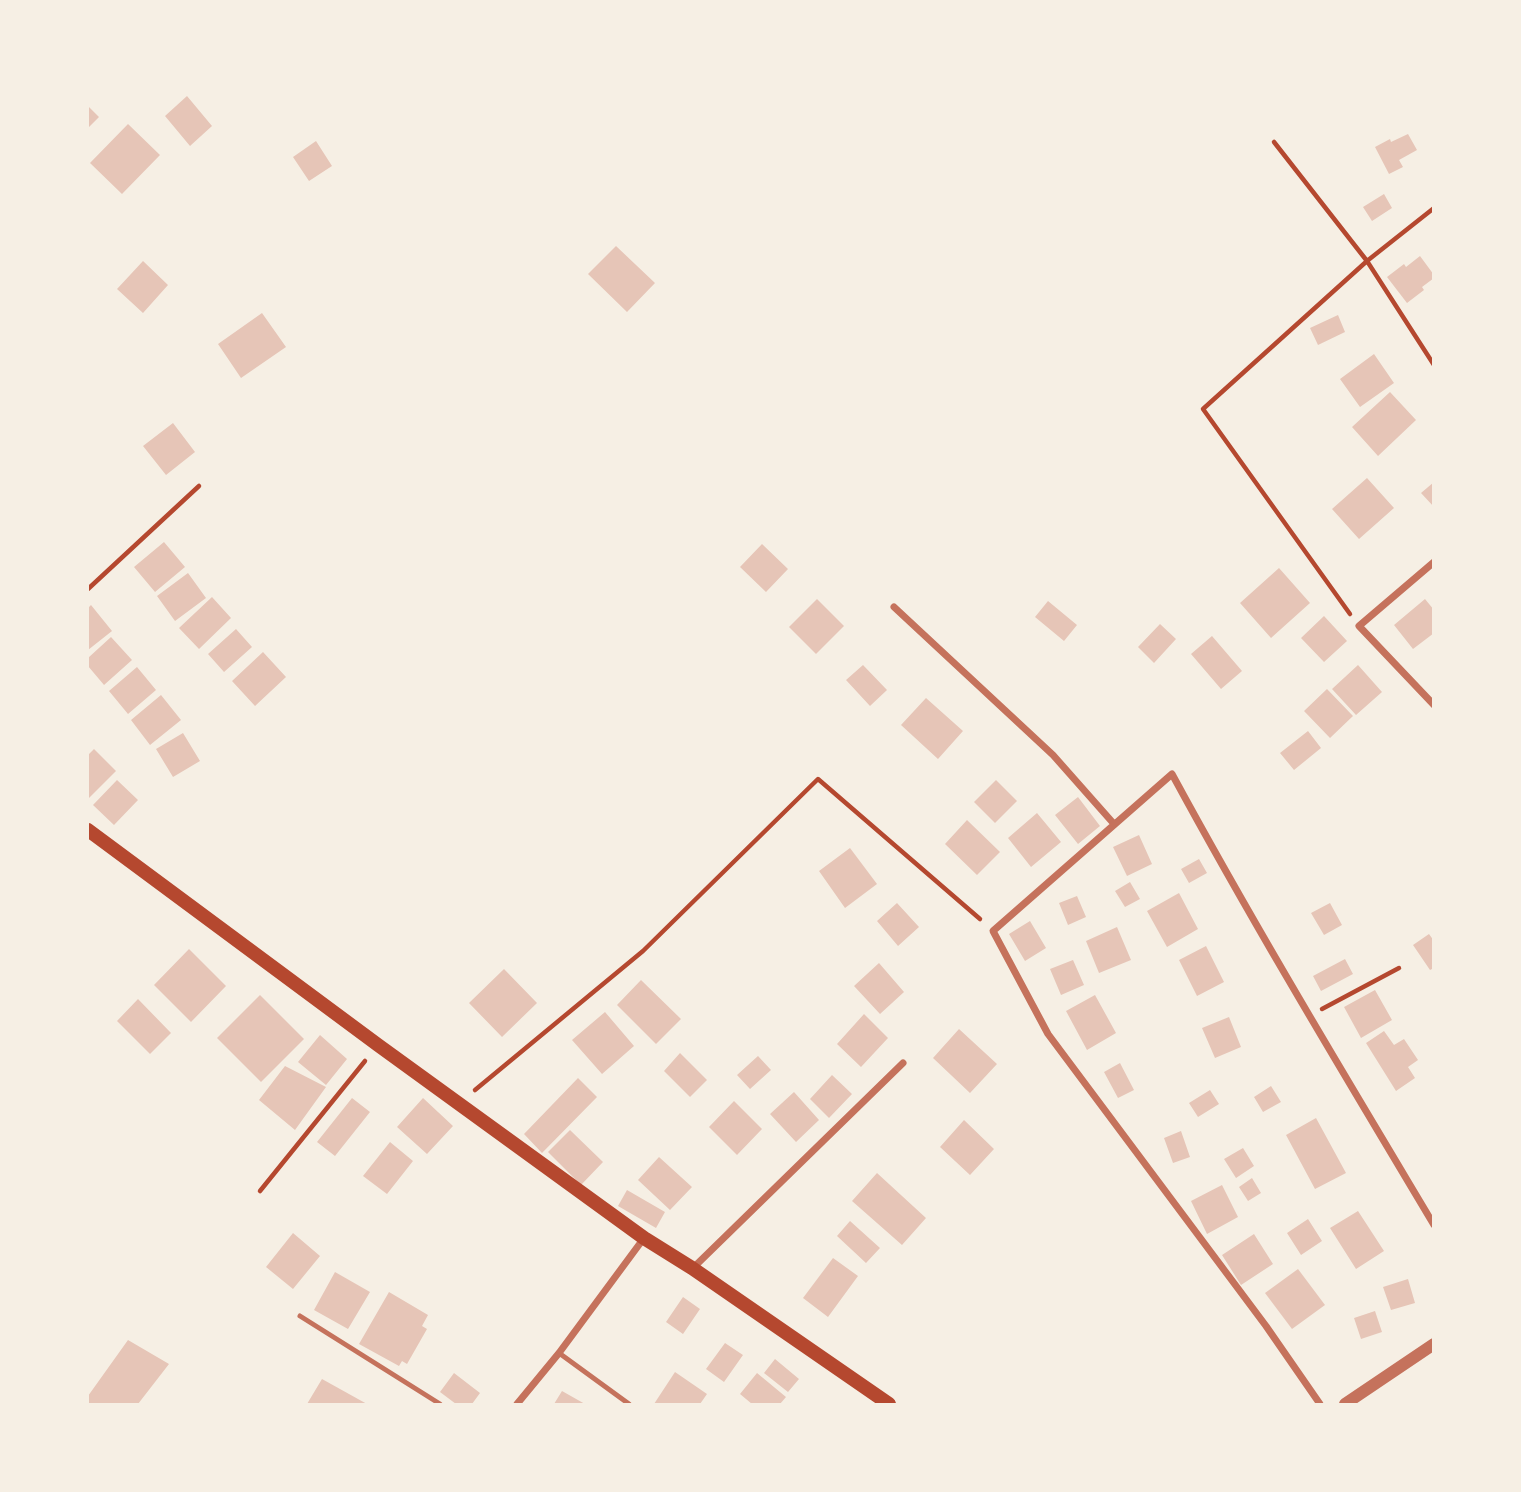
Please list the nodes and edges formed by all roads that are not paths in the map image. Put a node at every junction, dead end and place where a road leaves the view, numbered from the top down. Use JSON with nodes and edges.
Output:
{"nodes":[{"id":1,"x":1433,"y":562,"type":"edge"},
{"id":2,"x":894,"y":607,"type":"dead end"},
{"id":3,"x":1433,"y":705,"type":"edge"},
{"id":4,"x":1114,"y":824,"type":"junction"},
{"id":5,"x":88,"y":830,"type":"edge"},
{"id":6,"x":903,"y":1063,"type":"dead end"},
{"id":7,"x":1433,"y":1225,"type":"edge"},
{"id":8,"x":644,"y":1238,"type":"junction"},
{"id":9,"x":692,"y":1268,"type":"junction"},
{"id":10,"x":300,"y":1316,"type":"dead end"},
{"id":11,"x":1433,"y":1344,"type":"edge"},
{"id":12,"x":559,"y":1353,"type":"junction"},
{"id":13,"x":440,"y":1405,"type":"edge"},
{"id":14,"x":517,"y":1405,"type":"edge"},
{"id":15,"x":629,"y":1405,"type":"edge"},
{"id":16,"x":889,"y":1405,"type":"edge"},
{"id":17,"x":1321,"y":1405,"type":"edge"},
{"id":18,"x":1345,"y":1405,"type":"edge"}],
"edges":[{"from":1,"to":3,"type":"street"},
{"from":2,"to":4,"type":"street"},
{"from":4,"to":7,"type":"street"},
{"from":4,"to":17,"type":"street"},
{"from":5,"to":8,"type":"main road"},
{"from":6,"to":9,"type":"street"},
{"from":8,"to":9,"type":"main road"},
{"from":8,"to":12,"type":"street"},
{"from":9,"to":16,"type":"main road"},
{"from":10,"to":13,"type":"lane"},
{"from":11,"to":18,"type":"street"},
{"from":12,"to":14,"type":"street"},
{"from":12,"to":15,"type":"lane"}]}
